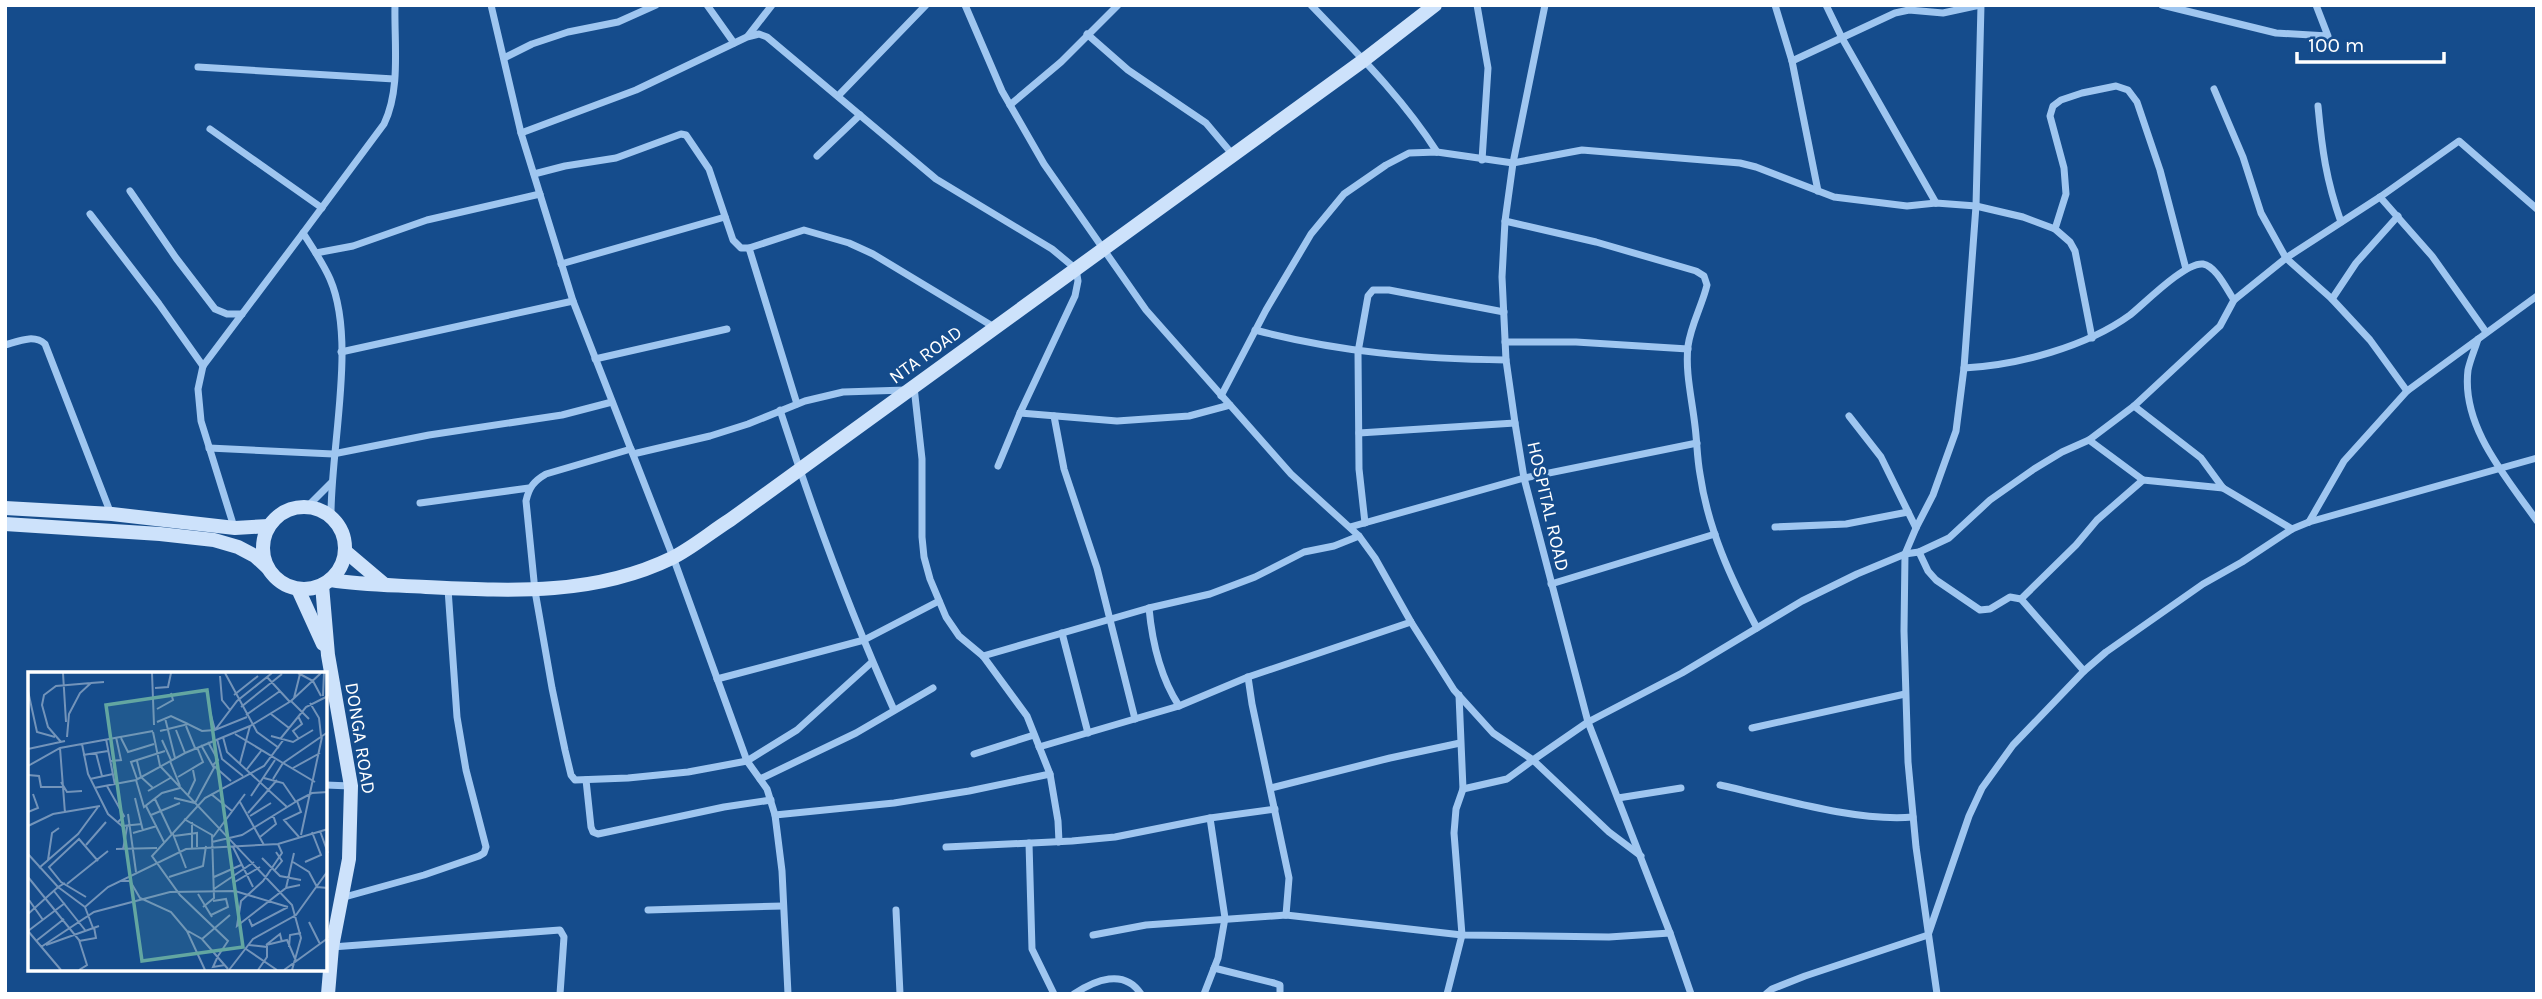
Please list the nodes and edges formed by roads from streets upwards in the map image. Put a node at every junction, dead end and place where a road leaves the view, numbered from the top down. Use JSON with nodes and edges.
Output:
{"nodes":[{"id":1,"x":395,"y":5,"type":"edge"},
{"id":2,"x":491,"y":5,"type":"edge"},
{"id":3,"x":656,"y":5,"type":"edge"},
{"id":4,"x":707,"y":5,"type":"edge"},
{"id":5,"x":772,"y":5,"type":"edge"},
{"id":6,"x":926,"y":5,"type":"edge"},
{"id":7,"x":965,"y":5,"type":"edge"},
{"id":8,"x":1118,"y":5,"type":"edge"},
{"id":9,"x":1311,"y":5,"type":"edge"},
{"id":10,"x":1435,"y":5,"type":"edge"},
{"id":11,"x":1476,"y":5,"type":"edge"},
{"id":12,"x":1545,"y":5,"type":"edge"},
{"id":13,"x":1775,"y":5,"type":"edge"},
{"id":14,"x":1826,"y":5,"type":"edge"},
{"id":15,"x":1981,"y":5,"type":"edge"},
{"id":16,"x":2162,"y":5,"type":"edge"},
{"id":17,"x":2316,"y":5,"type":"edge"},
{"id":18,"x":1908,"y":7,"type":"edge"},
{"id":19,"x":1087,"y":34,"type":"junction"},
{"id":20,"x":747,"y":37,"type":"junction"},
{"id":21,"x":1842,"y":38,"type":"junction"},
{"id":22,"x":734,"y":43,"type":"junction"},
{"id":23,"x":504,"y":58,"type":"junction"},
{"id":24,"x":1364,"y":60,"type":"junction"},
{"id":25,"x":1792,"y":61,"type":"junction"},
{"id":26,"x":198,"y":67,"type":"dead end"},
{"id":27,"x":394,"y":79,"type":"junction"},
{"id":28,"x":2214,"y":89,"type":"dead end"},
{"id":29,"x":838,"y":96,"type":"junction"},
{"id":30,"x":1010,"y":105,"type":"junction"},
{"id":31,"x":2318,"y":106,"type":"dead end"},
{"id":32,"x":860,"y":115,"type":"junction"},
{"id":33,"x":210,"y":129,"type":"dead end"},
{"id":34,"x":522,"y":133,"type":"junction"},
{"id":35,"x":1437,"y":152,"type":"junction"},
{"id":36,"x":817,"y":156,"type":"dead end"},
{"id":37,"x":1233,"y":156,"type":"junction"},
{"id":38,"x":1482,"y":160,"type":"junction"},
{"id":39,"x":1513,"y":163,"type":"junction"},
{"id":40,"x":534,"y":174,"type":"junction"},
{"id":41,"x":130,"y":191,"type":"dead end"},
{"id":42,"x":1818,"y":191,"type":"junction"},
{"id":43,"x":540,"y":194,"type":"junction"},
{"id":44,"x":2380,"y":197,"type":"junction"},
{"id":45,"x":1936,"y":203,"type":"junction"},
{"id":46,"x":1976,"y":206,"type":"junction"},
{"id":47,"x":322,"y":208,"type":"junction"},
{"id":48,"x":2537,"y":209,"type":"edge"},
{"id":49,"x":90,"y":214,"type":"dead end"},
{"id":50,"x":2398,"y":216,"type":"junction"},
{"id":51,"x":725,"y":217,"type":"junction"},
{"id":52,"x":1505,"y":221,"type":"junction"},
{"id":53,"x":2341,"y":222,"type":"junction"},
{"id":54,"x":2055,"y":229,"type":"junction"},
{"id":55,"x":303,"y":233,"type":"junction"},
{"id":56,"x":750,"y":248,"type":"junction"},
{"id":57,"x":1103,"y":249,"type":"junction"},
{"id":58,"x":316,"y":253,"type":"junction"},
{"id":59,"x":2286,"y":258,"type":"junction"},
{"id":60,"x":561,"y":264,"type":"junction"},
{"id":61,"x":1076,"y":269,"type":"junction"},
{"id":62,"x":2186,"y":269,"type":"junction"},
{"id":63,"x":2537,"y":296,"type":"edge"},
{"id":64,"x":2332,"y":299,"type":"junction"},
{"id":65,"x":2234,"y":300,"type":"junction"},
{"id":66,"x":573,"y":301,"type":"junction"},
{"id":67,"x":1504,"y":312,"type":"junction"},
{"id":68,"x":242,"y":314,"type":"junction"},
{"id":69,"x":994,"y":328,"type":"junction"},
{"id":70,"x":727,"y":329,"type":"dead end"},
{"id":71,"x":1255,"y":330,"type":"junction"},
{"id":72,"x":2486,"y":332,"type":"junction"},
{"id":73,"x":2092,"y":338,"type":"junction"},
{"id":74,"x":2478,"y":338,"type":"junction"},
{"id":75,"x":1505,"y":342,"type":"junction"},
{"id":76,"x":5,"y":345,"type":"edge"},
{"id":77,"x":1688,"y":349,"type":"junction"},
{"id":78,"x":341,"y":352,"type":"junction"},
{"id":79,"x":1359,"y":352,"type":"junction"},
{"id":80,"x":595,"y":359,"type":"junction"},
{"id":81,"x":1506,"y":360,"type":"junction"},
{"id":82,"x":203,"y":366,"type":"junction"},
{"id":83,"x":1964,"y":368,"type":"junction"},
{"id":84,"x":911,"y":388,"type":"junction"},
{"id":85,"x":2407,"y":391,"type":"junction"},
{"id":86,"x":1221,"y":396,"type":"junction"},
{"id":87,"x":612,"y":402,"type":"junction"},
{"id":88,"x":797,"y":404,"type":"junction"},
{"id":89,"x":1230,"y":405,"type":"junction"},
{"id":90,"x":2134,"y":406,"type":"junction"},
{"id":91,"x":780,"y":410,"type":"junction"},
{"id":92,"x":1020,"y":413,"type":"junction"},
{"id":93,"x":1054,"y":416,"type":"junction"},
{"id":94,"x":1849,"y":416,"type":"dead end"},
{"id":95,"x":1515,"y":423,"type":"junction"},
{"id":96,"x":1359,"y":433,"type":"junction"},
{"id":97,"x":2089,"y":440,"type":"junction"},
{"id":98,"x":1697,"y":443,"type":"junction"},
{"id":99,"x":209,"y":448,"type":"junction"},
{"id":100,"x":632,"y":452,"type":"junction"},
{"id":101,"x":333,"y":454,"type":"junction"},
{"id":102,"x":2537,"y":458,"type":"edge"},
{"id":103,"x":998,"y":466,"type":"dead end"},
{"id":104,"x":799,"y":470,"type":"junction"},
{"id":105,"x":2500,"y":470,"type":"junction"},
{"id":106,"x":1524,"y":478,"type":"junction"},
{"id":107,"x":2143,"y":480,"type":"junction"},
{"id":108,"x":331,"y":483,"type":"junction"},
{"id":109,"x":529,"y":488,"type":"junction"},
{"id":110,"x":2223,"y":488,"type":"junction"},
{"id":111,"x":420,"y":503,"type":"dead end"},
{"id":112,"x":306,"y":507,"type":"junction"},
{"id":113,"x":5,"y":508,"type":"edge"},
{"id":114,"x":1908,"y":512,"type":"junction"},
{"id":115,"x":111,"y":514,"type":"junction"},
{"id":116,"x":331,"y":518,"type":"junction"},
{"id":117,"x":2537,"y":521,"type":"edge"},
{"id":118,"x":2309,"y":522,"type":"junction"},
{"id":119,"x":1365,"y":523,"type":"junction"},
{"id":120,"x":5,"y":524,"type":"edge"},
{"id":121,"x":269,"y":526,"type":"junction"},
{"id":122,"x":1350,"y":527,"type":"junction"},
{"id":123,"x":1775,"y":527,"type":"dead end"},
{"id":124,"x":234,"y":528,"type":"junction"},
{"id":125,"x":1916,"y":528,"type":"junction"},
{"id":126,"x":2292,"y":529,"type":"junction"},
{"id":127,"x":1715,"y":534,"type":"junction"},
{"id":128,"x":1359,"y":536,"type":"junction"},
{"id":129,"x":345,"y":551,"type":"junction"},
{"id":130,"x":1919,"y":552,"type":"junction"},
{"id":131,"x":1905,"y":554,"type":"junction"},
{"id":132,"x":673,"y":557,"type":"junction"},
{"id":133,"x":267,"y":567,"type":"junction"},
{"id":134,"x":326,"y":582,"type":"junction"},
{"id":135,"x":384,"y":584,"type":"junction"},
{"id":136,"x":1551,"y":584,"type":"junction"},
{"id":137,"x":447,"y":588,"type":"junction"},
{"id":138,"x":298,"y":589,"type":"junction"},
{"id":139,"x":535,"y":591,"type":"junction"},
{"id":140,"x":2021,"y":599,"type":"junction"},
{"id":141,"x":939,"y":601,"type":"junction"},
{"id":142,"x":1149,"y":608,"type":"junction"},
{"id":143,"x":1111,"y":618,"type":"junction"},
{"id":144,"x":1411,"y":622,"type":"junction"},
{"id":145,"x":1757,"y":628,"type":"junction"},
{"id":146,"x":1062,"y":633,"type":"junction"},
{"id":147,"x":864,"y":640,"type":"junction"},
{"id":148,"x":328,"y":655,"type":"junction"},
{"id":149,"x":983,"y":656,"type":"junction"},
{"id":150,"x":872,"y":662,"type":"junction"},
{"id":151,"x":2084,"y":671,"type":"junction"},
{"id":152,"x":1248,"y":677,"type":"junction"},
{"id":153,"x":717,"y":679,"type":"junction"},
{"id":154,"x":933,"y":688,"type":"dead end"},
{"id":155,"x":1905,"y":694,"type":"junction"},
{"id":156,"x":1459,"y":695,"type":"junction"},
{"id":157,"x":1180,"y":706,"type":"junction"},
{"id":158,"x":894,"y":710,"type":"junction"},
{"id":159,"x":1135,"y":719,"type":"junction"},
{"id":160,"x":1588,"y":722,"type":"junction"},
{"id":161,"x":1752,"y":728,"type":"dead end"},
{"id":162,"x":1088,"y":733,"type":"junction"},
{"id":163,"x":1034,"y":735,"type":"junction"},
{"id":164,"x":1460,"y":743,"type":"junction"},
{"id":165,"x":1039,"y":747,"type":"junction"},
{"id":166,"x":974,"y":754,"type":"dead end"},
{"id":167,"x":1533,"y":760,"type":"junction"},
{"id":168,"x":747,"y":761,"type":"junction"},
{"id":169,"x":1050,"y":774,"type":"junction"},
{"id":170,"x":760,"y":779,"type":"junction"},
{"id":171,"x":586,"y":780,"type":"junction"},
{"id":172,"x":327,"y":785,"type":"edge"},
{"id":173,"x":1720,"y":785,"type":"dead end"},
{"id":174,"x":351,"y":786,"type":"junction"},
{"id":175,"x":1271,"y":788,"type":"junction"},
{"id":176,"x":1681,"y":788,"type":"dead end"},
{"id":177,"x":1463,"y":789,"type":"junction"},
{"id":178,"x":1618,"y":798,"type":"junction"},
{"id":179,"x":771,"y":800,"type":"junction"},
{"id":180,"x":1275,"y":809,"type":"junction"},
{"id":181,"x":775,"y":815,"type":"junction"},
{"id":182,"x":1913,"y":817,"type":"junction"},
{"id":183,"x":1210,"y":818,"type":"junction"},
{"id":184,"x":1059,"y":842,"type":"junction"},
{"id":185,"x":1029,"y":843,"type":"junction"},
{"id":186,"x":946,"y":847,"type":"dead end"},
{"id":187,"x":1641,"y":856,"type":"junction"},
{"id":188,"x":341,"y":898,"type":"junction"},
{"id":189,"x":783,"y":906,"type":"junction"},
{"id":190,"x":649,"y":910,"type":"dead end"},
{"id":191,"x":896,"y":910,"type":"dead end"},
{"id":192,"x":1286,"y":915,"type":"junction"},
{"id":193,"x":1225,"y":918,"type":"junction"},
{"id":194,"x":1670,"y":933,"type":"junction"},
{"id":195,"x":1093,"y":935,"type":"dead end"},
{"id":196,"x":1462,"y":935,"type":"junction"},
{"id":197,"x":1928,"y":935,"type":"junction"},
{"id":198,"x":332,"y":947,"type":"junction"},
{"id":199,"x":1214,"y":968,"type":"junction"},
{"id":200,"x":328,"y":994,"type":"edge"},
{"id":201,"x":560,"y":994,"type":"edge"},
{"id":202,"x":788,"y":994,"type":"edge"},
{"id":203,"x":900,"y":994,"type":"edge"},
{"id":204,"x":1054,"y":994,"type":"edge"},
{"id":205,"x":1074,"y":994,"type":"edge"},
{"id":206,"x":1141,"y":994,"type":"edge"},
{"id":207,"x":1204,"y":994,"type":"edge"},
{"id":208,"x":1280,"y":994,"type":"edge"},
{"id":209,"x":1447,"y":994,"type":"edge"},
{"id":210,"x":1691,"y":994,"type":"edge"},
{"id":211,"x":1766,"y":994,"type":"edge"},
{"id":212,"x":1937,"y":994,"type":"edge"}],
"edges":[{"from":1,"to":27,"type":"street"},
{"from":2,"to":23,"type":"street"},
{"from":3,"to":23,"type":"street"},
{"from":4,"to":22,"type":"street"},
{"from":5,"to":20,"type":"street"},
{"from":6,"to":29,"type":"street"},
{"from":7,"to":30,"type":"street"},
{"from":8,"to":19,"type":"street"},
{"from":9,"to":24,"type":"street"},
{"from":10,"to":24,"type":"street","name":"NTA ROAD"},
{"from":11,"to":38,"type":"street"},
{"from":12,"to":39,"type":"street","name":"HOSPITAL ROAD"},
{"from":13,"to":25,"type":"street"},
{"from":14,"to":21,"type":"street"},
{"from":15,"to":18,"type":"street"},
{"from":15,"to":46,"type":"street"},
{"from":16,"to":17,"type":"street"},
{"from":18,"to":21,"type":"street"},
{"from":19,"to":30,"type":"street"},
{"from":19,"to":37,"type":"street"},
{"from":20,"to":22,"type":"street"},
{"from":20,"to":29,"type":"street"},
{"from":21,"to":25,"type":"street"},
{"from":21,"to":45,"type":"street"},
{"from":22,"to":34,"type":"street"},
{"from":23,"to":34,"type":"street"},
{"from":24,"to":35,"type":"street"},
{"from":24,"to":37,"type":"street","name":"NTA ROAD"},
{"from":25,"to":42,"type":"street"},
{"from":26,"to":27,"type":"street"},
{"from":27,"to":47,"type":"street"},
{"from":28,"to":59,"type":"street"},
{"from":29,"to":32,"type":"street"},
{"from":30,"to":57,"type":"street"},
{"from":31,"to":53,"type":"street"},
{"from":32,"to":36,"type":"street"},
{"from":32,"to":61,"type":"street"},
{"from":33,"to":47,"type":"street"},
{"from":34,"to":40,"type":"street"},
{"from":35,"to":38,"type":"street"},
{"from":35,"to":71,"type":"street"},
{"from":37,"to":57,"type":"street","name":"NTA ROAD"},
{"from":38,"to":39,"type":"street"},
{"from":39,"to":42,"type":"street"},
{"from":39,"to":52,"type":"street","name":"HOSPITAL ROAD"},
{"from":40,"to":43,"type":"street"},
{"from":40,"to":51,"type":"street"},
{"from":41,"to":68,"type":"street"},
{"from":42,"to":45,"type":"street"},
{"from":43,"to":58,"type":"street"},
{"from":43,"to":60,"type":"street"},
{"from":44,"to":48,"type":"street"},
{"from":44,"to":50,"type":"street"},
{"from":44,"to":53,"type":"street"},
{"from":45,"to":46,"type":"street"},
{"from":46,"to":54,"type":"street"},
{"from":46,"to":83,"type":"street"},
{"from":47,"to":55,"type":"street"},
{"from":49,"to":82,"type":"street"},
{"from":50,"to":64,"type":"street"},
{"from":50,"to":72,"type":"street"},
{"from":51,"to":56,"type":"street"},
{"from":51,"to":60,"type":"street"},
{"from":52,"to":67,"type":"street","name":"HOSPITAL ROAD"},
{"from":52,"to":77,"type":"street"},
{"from":53,"to":59,"type":"street"},
{"from":54,"to":62,"type":"street"},
{"from":54,"to":73,"type":"street"},
{"from":55,"to":58,"type":"street"},
{"from":55,"to":68,"type":"street"},
{"from":56,"to":69,"type":"street"},
{"from":56,"to":88,"type":"street"},
{"from":57,"to":61,"type":"street","name":"NTA ROAD"},
{"from":57,"to":86,"type":"street"},
{"from":58,"to":78,"type":"street"},
{"from":59,"to":64,"type":"street"},
{"from":59,"to":65,"type":"street"},
{"from":60,"to":66,"type":"street"},
{"from":61,"to":69,"type":"street","name":"NTA ROAD"},
{"from":61,"to":92,"type":"street"},
{"from":62,"to":65,"type":"street"},
{"from":62,"to":73,"type":"street"},
{"from":63,"to":72,"type":"street"},
{"from":64,"to":85,"type":"street"},
{"from":65,"to":90,"type":"street"},
{"from":66,"to":78,"type":"street"},
{"from":66,"to":80,"type":"street"},
{"from":67,"to":75,"type":"street","name":"HOSPITAL ROAD"},
{"from":67,"to":79,"type":"street"},
{"from":68,"to":82,"type":"street"},
{"from":69,"to":84,"type":"street","name":"NTA ROAD"},
{"from":70,"to":80,"type":"street"},
{"from":71,"to":79,"type":"street"},
{"from":71,"to":86,"type":"street"},
{"from":72,"to":74,"type":"street"},
{"from":73,"to":83,"type":"street"},
{"from":74,"to":85,"type":"street"},
{"from":74,"to":105,"type":"street"},
{"from":75,"to":77,"type":"street"},
{"from":75,"to":81,"type":"street","name":"HOSPITAL ROAD"},
{"from":76,"to":115,"type":"street"},
{"from":77,"to":98,"type":"street"},
{"from":78,"to":101,"type":"street"},
{"from":79,"to":81,"type":"street"},
{"from":79,"to":96,"type":"street"},
{"from":80,"to":87,"type":"street"},
{"from":81,"to":95,"type":"street","name":"HOSPITAL ROAD"},
{"from":82,"to":99,"type":"street"},
{"from":83,"to":125,"type":"street"},
{"from":84,"to":88,"type":"street"},
{"from":84,"to":104,"type":"street","name":"NTA ROAD"},
{"from":84,"to":141,"type":"street"},
{"from":85,"to":118,"type":"street"},
{"from":86,"to":89,"type":"street"},
{"from":87,"to":100,"type":"street"},
{"from":87,"to":101,"type":"street"},
{"from":88,"to":91,"type":"street"},
{"from":89,"to":93,"type":"street"},
{"from":89,"to":122,"type":"street"},
{"from":90,"to":97,"type":"street"},
{"from":90,"to":110,"type":"street"},
{"from":91,"to":100,"type":"street"},
{"from":91,"to":104,"type":"street"},
{"from":92,"to":93,"type":"street"},
{"from":92,"to":103,"type":"street"},
{"from":93,"to":143,"type":"street"},
{"from":94,"to":114,"type":"street"},
{"from":95,"to":96,"type":"street"},
{"from":95,"to":106,"type":"street","name":"HOSPITAL ROAD"},
{"from":96,"to":119,"type":"street"},
{"from":97,"to":107,"type":"street"},
{"from":97,"to":130,"type":"street"},
{"from":98,"to":106,"type":"street"},
{"from":98,"to":127,"type":"street"},
{"from":99,"to":101,"type":"street"},
{"from":99,"to":124,"type":"street"},
{"from":100,"to":109,"type":"street"},
{"from":100,"to":132,"type":"street"},
{"from":101,"to":108,"type":"street"},
{"from":102,"to":105,"type":"street"},
{"from":104,"to":132,"type":"street","name":"NTA ROAD"},
{"from":104,"to":147,"type":"street"},
{"from":105,"to":117,"type":"street"},
{"from":105,"to":118,"type":"street"},
{"from":106,"to":119,"type":"street"},
{"from":106,"to":136,"type":"street","name":"HOSPITAL ROAD"},
{"from":107,"to":110,"type":"street"},
{"from":107,"to":140,"type":"street"},
{"from":108,"to":112,"type":"street"},
{"from":108,"to":116,"type":"street"},
{"from":109,"to":111,"type":"street"},
{"from":109,"to":139,"type":"street"},
{"from":110,"to":126,"type":"street"},
{"from":112,"to":116,"type":"street"},
{"from":112,"to":121,"type":"street"},
{"from":113,"to":115,"type":"street"},
{"from":114,"to":123,"type":"street"},
{"from":114,"to":125,"type":"street"},
{"from":115,"to":124,"type":"street"},
{"from":116,"to":129,"type":"street"},
{"from":118,"to":126,"type":"street"},
{"from":119,"to":122,"type":"street"},
{"from":120,"to":133,"type":"street"},
{"from":121,"to":124,"type":"street"},
{"from":121,"to":133,"type":"street"},
{"from":122,"to":128,"type":"street"},
{"from":125,"to":131,"type":"street"},
{"from":126,"to":151,"type":"street"},
{"from":127,"to":136,"type":"street"},
{"from":127,"to":145,"type":"street"},
{"from":128,"to":142,"type":"street"},
{"from":128,"to":144,"type":"street"},
{"from":129,"to":134,"type":"street"},
{"from":129,"to":135,"type":"street"},
{"from":130,"to":131,"type":"street"},
{"from":130,"to":140,"type":"street"},
{"from":131,"to":145,"type":"street"},
{"from":131,"to":155,"type":"street"},
{"from":132,"to":139,"type":"street","name":"NTA ROAD"},
{"from":132,"to":153,"type":"street"},
{"from":133,"to":138,"type":"street"},
{"from":134,"to":135,"type":"street","name":"NTA ROAD"},
{"from":134,"to":138,"type":"street"},
{"from":134,"to":148,"type":"street"},
{"from":135,"to":137,"type":"street","name":"NTA ROAD"},
{"from":136,"to":160,"type":"street","name":"HOSPITAL ROAD"},
{"from":137,"to":139,"type":"street","name":"NTA ROAD"},
{"from":137,"to":188,"type":"street"},
{"from":138,"to":148,"type":"street"},
{"from":139,"to":171,"type":"street"},
{"from":140,"to":151,"type":"street"},
{"from":141,"to":147,"type":"street"},
{"from":141,"to":149,"type":"street"},
{"from":142,"to":143,"type":"street"},
{"from":142,"to":157,"type":"street"},
{"from":143,"to":146,"type":"street"},
{"from":143,"to":159,"type":"street"},
{"from":144,"to":152,"type":"street"},
{"from":144,"to":156,"type":"street"},
{"from":145,"to":160,"type":"street"},
{"from":146,"to":149,"type":"street"},
{"from":146,"to":162,"type":"street"},
{"from":147,"to":150,"type":"street"},
{"from":147,"to":153,"type":"street"},
{"from":148,"to":174,"type":"street","name":"DONGA ROAD"},
{"from":149,"to":163,"type":"street"},
{"from":150,"to":158,"type":"street"},
{"from":150,"to":168,"type":"street"},
{"from":151,"to":197,"type":"street"},
{"from":152,"to":157,"type":"street"},
{"from":152,"to":175,"type":"street"},
{"from":153,"to":168,"type":"street"},
{"from":154,"to":158,"type":"street"},
{"from":155,"to":161,"type":"street"},
{"from":155,"to":182,"type":"street"},
{"from":156,"to":164,"type":"street"},
{"from":156,"to":167,"type":"street"},
{"from":157,"to":159,"type":"street"},
{"from":158,"to":170,"type":"street"},
{"from":159,"to":162,"type":"street"},
{"from":160,"to":167,"type":"street"},
{"from":160,"to":178,"type":"street","name":"HOSPITAL ROAD"},
{"from":162,"to":165,"type":"street"},
{"from":163,"to":165,"type":"street"},
{"from":163,"to":166,"type":"street"},
{"from":164,"to":175,"type":"street"},
{"from":164,"to":177,"type":"street"},
{"from":165,"to":169,"type":"street"},
{"from":167,"to":177,"type":"street"},
{"from":167,"to":187,"type":"street"},
{"from":168,"to":170,"type":"street"},
{"from":168,"to":171,"type":"street"},
{"from":169,"to":181,"type":"street"},
{"from":169,"to":184,"type":"street"},
{"from":170,"to":179,"type":"street"},
{"from":171,"to":179,"type":"street"},
{"from":172,"to":174,"type":"street"},
{"from":173,"to":182,"type":"street"},
{"from":174,"to":188,"type":"street","name":"DONGA ROAD"},
{"from":175,"to":180,"type":"street"},
{"from":176,"to":178,"type":"street"},
{"from":177,"to":196,"type":"street"},
{"from":178,"to":187,"type":"street","name":"HOSPITAL ROAD"},
{"from":179,"to":181,"type":"street"},
{"from":180,"to":183,"type":"street"},
{"from":180,"to":192,"type":"street"},
{"from":181,"to":189,"type":"street"},
{"from":182,"to":197,"type":"street"},
{"from":183,"to":184,"type":"street"},
{"from":183,"to":193,"type":"street"},
{"from":184,"to":185,"type":"street"},
{"from":185,"to":186,"type":"street"},
{"from":185,"to":204,"type":"street"},
{"from":187,"to":194,"type":"street","name":"HOSPITAL ROAD"},
{"from":188,"to":198,"type":"street","name":"DONGA ROAD"},
{"from":189,"to":190,"type":"street"},
{"from":189,"to":202,"type":"street"},
{"from":191,"to":203,"type":"street"},
{"from":192,"to":193,"type":"street"},
{"from":192,"to":196,"type":"street"},
{"from":193,"to":195,"type":"street"},
{"from":193,"to":199,"type":"street"},
{"from":194,"to":196,"type":"street"},
{"from":194,"to":210,"type":"street","name":"HOSPITAL ROAD"},
{"from":196,"to":209,"type":"street"},
{"from":197,"to":211,"type":"street"},
{"from":197,"to":212,"type":"street"},
{"from":198,"to":200,"type":"street","name":"DONGA ROAD"},
{"from":198,"to":201,"type":"street"},
{"from":199,"to":207,"type":"street"},
{"from":199,"to":208,"type":"street"},
{"from":205,"to":206,"type":"street"}]}
